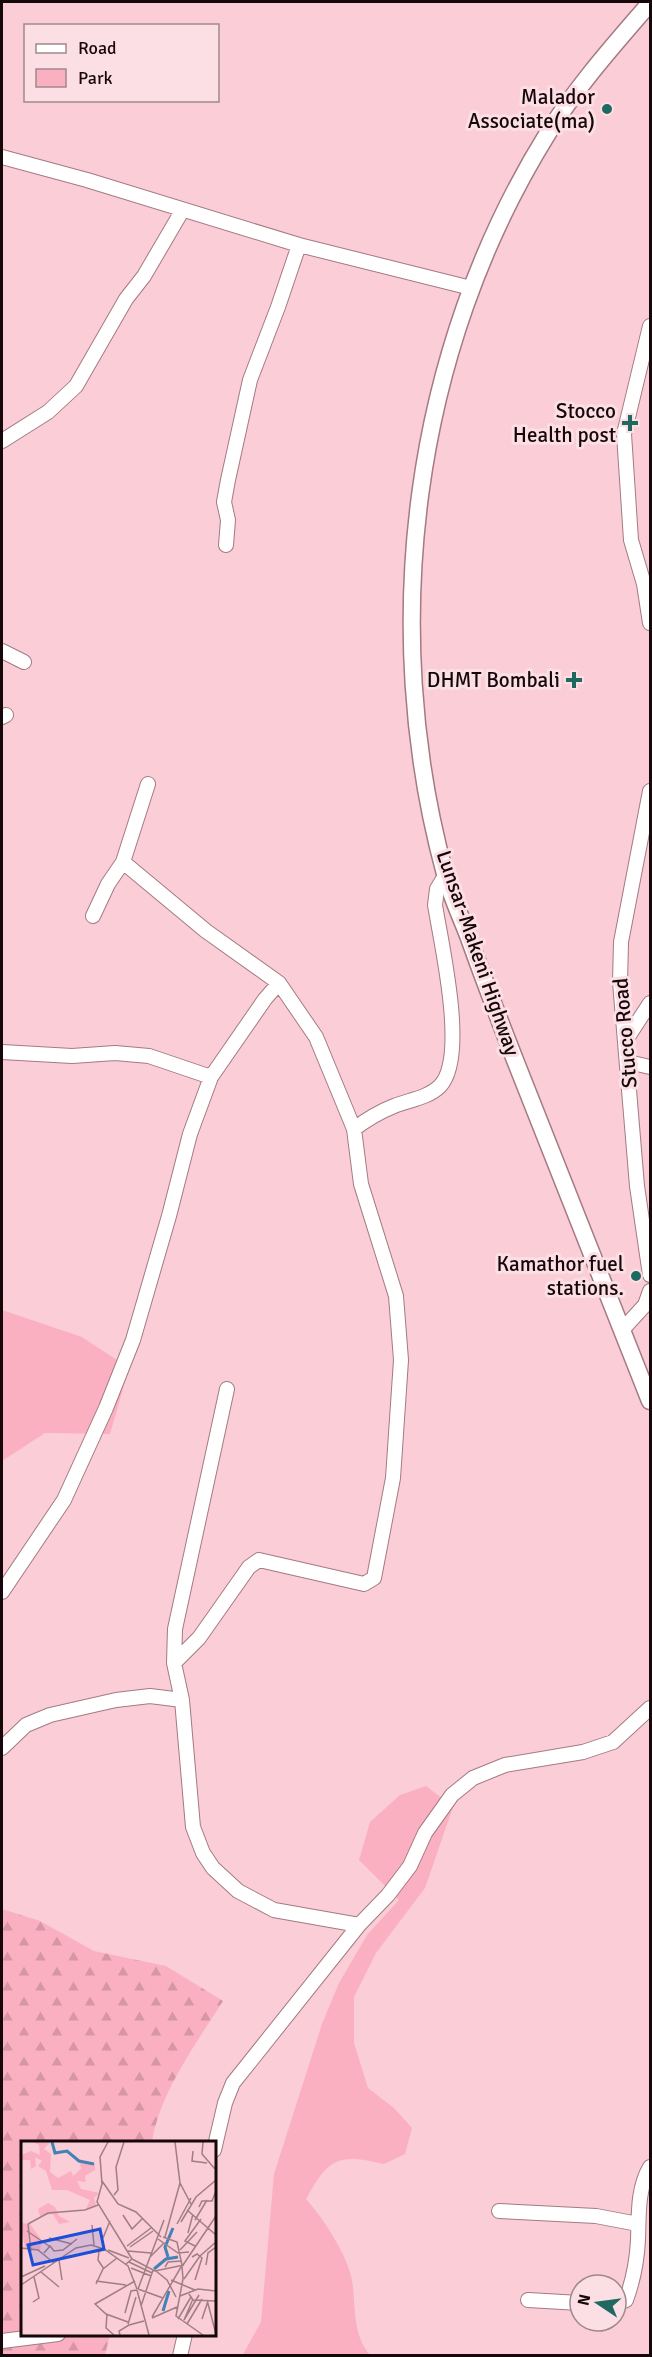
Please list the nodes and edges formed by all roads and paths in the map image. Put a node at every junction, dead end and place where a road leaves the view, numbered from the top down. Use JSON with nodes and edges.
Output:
{"nodes":[{"id":1,"x":651,"y":3,"type":"edge"},
{"id":2,"x":2,"y":158,"type":"edge"},
{"id":3,"x":182,"y":211,"type":"junction"},
{"id":4,"x":299,"y":245,"type":"junction"},
{"id":5,"x":471,"y":288,"type":"junction"},
{"id":6,"x":651,"y":326,"type":"edge"},
{"id":7,"x":2,"y":441,"type":"edge"},
{"id":8,"x":226,"y":545,"type":"dead end"},
{"id":9,"x":651,"y":623,"type":"edge"},
{"id":10,"x":2,"y":651,"type":"edge"},
{"id":11,"x":24,"y":662,"type":"dead end"},
{"id":12,"x":148,"y":784,"type":"dead end"},
{"id":13,"x":651,"y":791,"type":"edge"},
{"id":14,"x":123,"y":862,"type":"junction"},
{"id":15,"x":446,"y":876,"type":"junction"},
{"id":16,"x":93,"y":916,"type":"dead end"},
{"id":17,"x":279,"y":983,"type":"junction"},
{"id":18,"x":651,"y":1004,"type":"edge"},
{"id":19,"x":626,"y":1040,"type":"junction"},
{"id":20,"x":2,"y":1052,"type":"edge"},
{"id":21,"x":628,"y":1062,"type":"junction"},
{"id":22,"x":651,"y":1067,"type":"edge"},
{"id":23,"x":211,"y":1077,"type":"junction"},
{"id":24,"x":354,"y":1129,"type":"junction"},
{"id":25,"x":651,"y":1275,"type":"edge"},
{"id":26,"x":651,"y":1291,"type":"edge"},
{"id":27,"x":623,"y":1329,"type":"junction"},
{"id":28,"x":227,"y":1389,"type":"dead end"},
{"id":29,"x":651,"y":1401,"type":"edge"},
{"id":30,"x":2,"y":1592,"type":"edge"},
{"id":31,"x":174,"y":1663,"type":"junction"},
{"id":32,"x":182,"y":1700,"type":"junction"},
{"id":33,"x":651,"y":1708,"type":"edge"},
{"id":34,"x":2,"y":1748,"type":"edge"},
{"id":35,"x":359,"y":1925,"type":"junction"},
{"id":36,"x":216,"y":2141,"type":"edge"},
{"id":37,"x":651,"y":2167,"type":"edge"},
{"id":38,"x":499,"y":2211,"type":"dead end"},
{"id":39,"x":638,"y":2224,"type":"junction"},
{"id":40,"x":628,"y":2295,"type":"edge"},
{"id":41,"x":528,"y":2300,"type":"dead end"},
{"id":42,"x":568,"y":2302,"type":"edge"},
{"id":43,"x":42,"y":2336,"type":"edge"},
{"id":44,"x":185,"y":2336,"type":"edge"},
{"id":45,"x":2,"y":2341,"type":"edge"},
{"id":46,"x":180,"y":2355,"type":"edge"}],
"edges":[{"from":1,"to":5,"type":"main road","name":"Lunsar-Makeni Highway"},
{"from":2,"to":3,"type":"street"},
{"from":3,"to":4,"type":"street"},
{"from":3,"to":7,"type":"street"},
{"from":4,"to":5,"type":"street"},
{"from":4,"to":8,"type":"street"},
{"from":5,"to":15,"type":"main road","name":"Lunsar-Makeni Highway"},
{"from":6,"to":9,"type":"street"},
{"from":10,"to":11,"type":"street"},
{"from":12,"to":14,"type":"street"},
{"from":13,"to":19,"type":"street","name":"Stucco Road"},
{"from":14,"to":16,"type":"street"},
{"from":14,"to":17,"type":"street"},
{"from":15,"to":24,"type":"street"},
{"from":15,"to":27,"type":"main road","name":"Lunsar-Makeni Highway"},
{"from":17,"to":23,"type":"street"},
{"from":17,"to":24,"type":"street"},
{"from":18,"to":19,"type":"street"},
{"from":19,"to":21,"type":"street","name":"Stucco Road"},
{"from":20,"to":23,"type":"street"},
{"from":21,"to":22,"type":"street"},
{"from":21,"to":25,"type":"street","name":"Stucco Road"},
{"from":23,"to":30,"type":"street"},
{"from":24,"to":31,"type":"street"},
{"from":26,"to":27,"type":"street"},
{"from":27,"to":29,"type":"main road","name":"Lunsar-Makeni Highway"},
{"from":28,"to":31,"type":"street"},
{"from":31,"to":32,"type":"street"},
{"from":32,"to":34,"type":"street"},
{"from":32,"to":35,"type":"street"},
{"from":33,"to":35,"type":"street"},
{"from":35,"to":36,"type":"street"},
{"from":37,"to":39,"type":"street"},
{"from":38,"to":39,"type":"street"},
{"from":39,"to":40,"type":"street"},
{"from":41,"to":42,"type":"street"},
{"from":43,"to":45,"type":"street"},
{"from":44,"to":46,"type":"street"}]}
